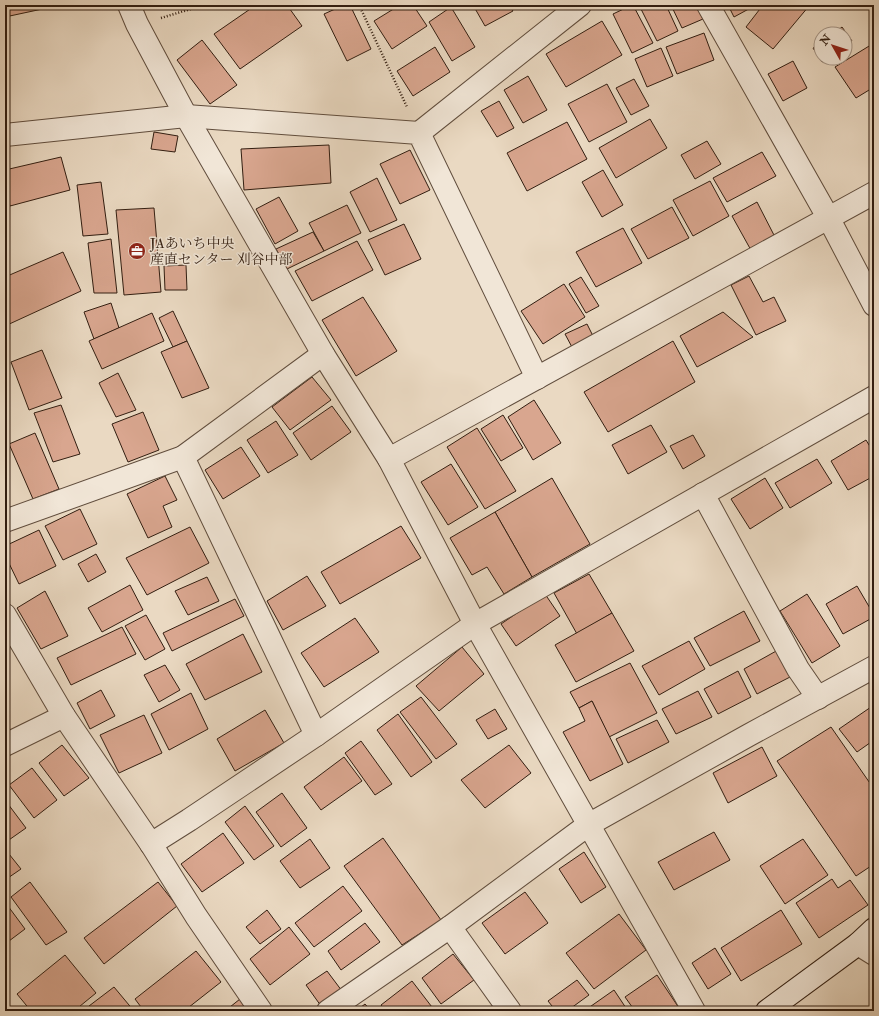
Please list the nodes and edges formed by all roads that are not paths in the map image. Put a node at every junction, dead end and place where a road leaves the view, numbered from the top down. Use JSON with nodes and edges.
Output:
{"nodes":[{"id":1,"x":129,"y":5,"type":"edge"},
{"id":2,"x":580,"y":5,"type":"edge"},
{"id":3,"x":708,"y":5,"type":"edge"},
{"id":4,"x":186,"y":116,"type":"junction"},
{"id":5,"x":419,"y":133,"type":"junction"},
{"id":6,"x":5,"y":135,"type":"edge"},
{"id":7,"x":874,"y":193,"type":"edge"},
{"id":8,"x":829,"y":219,"type":"junction"},
{"id":9,"x":874,"y":305,"type":"edge"},
{"id":10,"x":323,"y":354,"type":"junction"},
{"id":11,"x":537,"y":378,"type":"junction"},
{"id":12,"x":874,"y":398,"type":"edge"},
{"id":13,"x":183,"y":457,"type":"junction"},
{"id":14,"x":389,"y":459,"type":"junction"},
{"id":15,"x":703,"y":494,"type":"junction"},
{"id":16,"x":5,"y":521,"type":"edge"},
{"id":17,"x":5,"y":615,"type":"edge"},
{"id":18,"x":474,"y":624,"type":"junction"},
{"id":19,"x":874,"y":667,"type":"edge"},
{"id":20,"x":818,"y":698,"type":"junction"},
{"id":21,"x":64,"y":716,"type":"junction"},
{"id":22,"x":316,"y":735,"type":"junction"},
{"id":23,"x":5,"y":745,"type":"edge"},
{"id":24,"x":588,"y":825,"type":"junction"},
{"id":25,"x":151,"y":844,"type":"junction"},
{"id":26,"x":450,"y":927,"type":"junction"},
{"id":27,"x":874,"y":929,"type":"edge"},
{"id":28,"x":866,"y":949,"type":"edge"},
{"id":29,"x":261,"y":1011,"type":"edge"},
{"id":30,"x":328,"y":1011,"type":"edge"},
{"id":31,"x":510,"y":1011,"type":"edge"},
{"id":32,"x":694,"y":1011,"type":"edge"},
{"id":33,"x":767,"y":1011,"type":"edge"}],
"edges":[{"from":1,"to":4,"type":"street"},
{"from":2,"to":5,"type":"street"},
{"from":3,"to":8,"type":"street"},
{"from":4,"to":5,"type":"street"},
{"from":4,"to":6,"type":"street"},
{"from":4,"to":10,"type":"street"},
{"from":5,"to":11,"type":"street"},
{"from":7,"to":8,"type":"street"},
{"from":8,"to":9,"type":"street"},
{"from":8,"to":11,"type":"street"},
{"from":10,"to":13,"type":"street"},
{"from":10,"to":14,"type":"street"},
{"from":11,"to":14,"type":"street"},
{"from":12,"to":15,"type":"street"},
{"from":13,"to":16,"type":"street"},
{"from":13,"to":22,"type":"street"},
{"from":14,"to":18,"type":"street"},
{"from":15,"to":18,"type":"street"},
{"from":15,"to":20,"type":"street"},
{"from":17,"to":21,"type":"street"},
{"from":18,"to":22,"type":"street"},
{"from":18,"to":24,"type":"street"},
{"from":19,"to":20,"type":"street"},
{"from":20,"to":24,"type":"street"},
{"from":21,"to":23,"type":"street"},
{"from":21,"to":25,"type":"street"},
{"from":22,"to":25,"type":"street"},
{"from":24,"to":26,"type":"street"},
{"from":24,"to":32,"type":"street"},
{"from":25,"to":29,"type":"street"},
{"from":26,"to":30,"type":"street"},
{"from":26,"to":31,"type":"street"},
{"from":27,"to":28,"type":"street"},
{"from":28,"to":33,"type":"street"}]}
